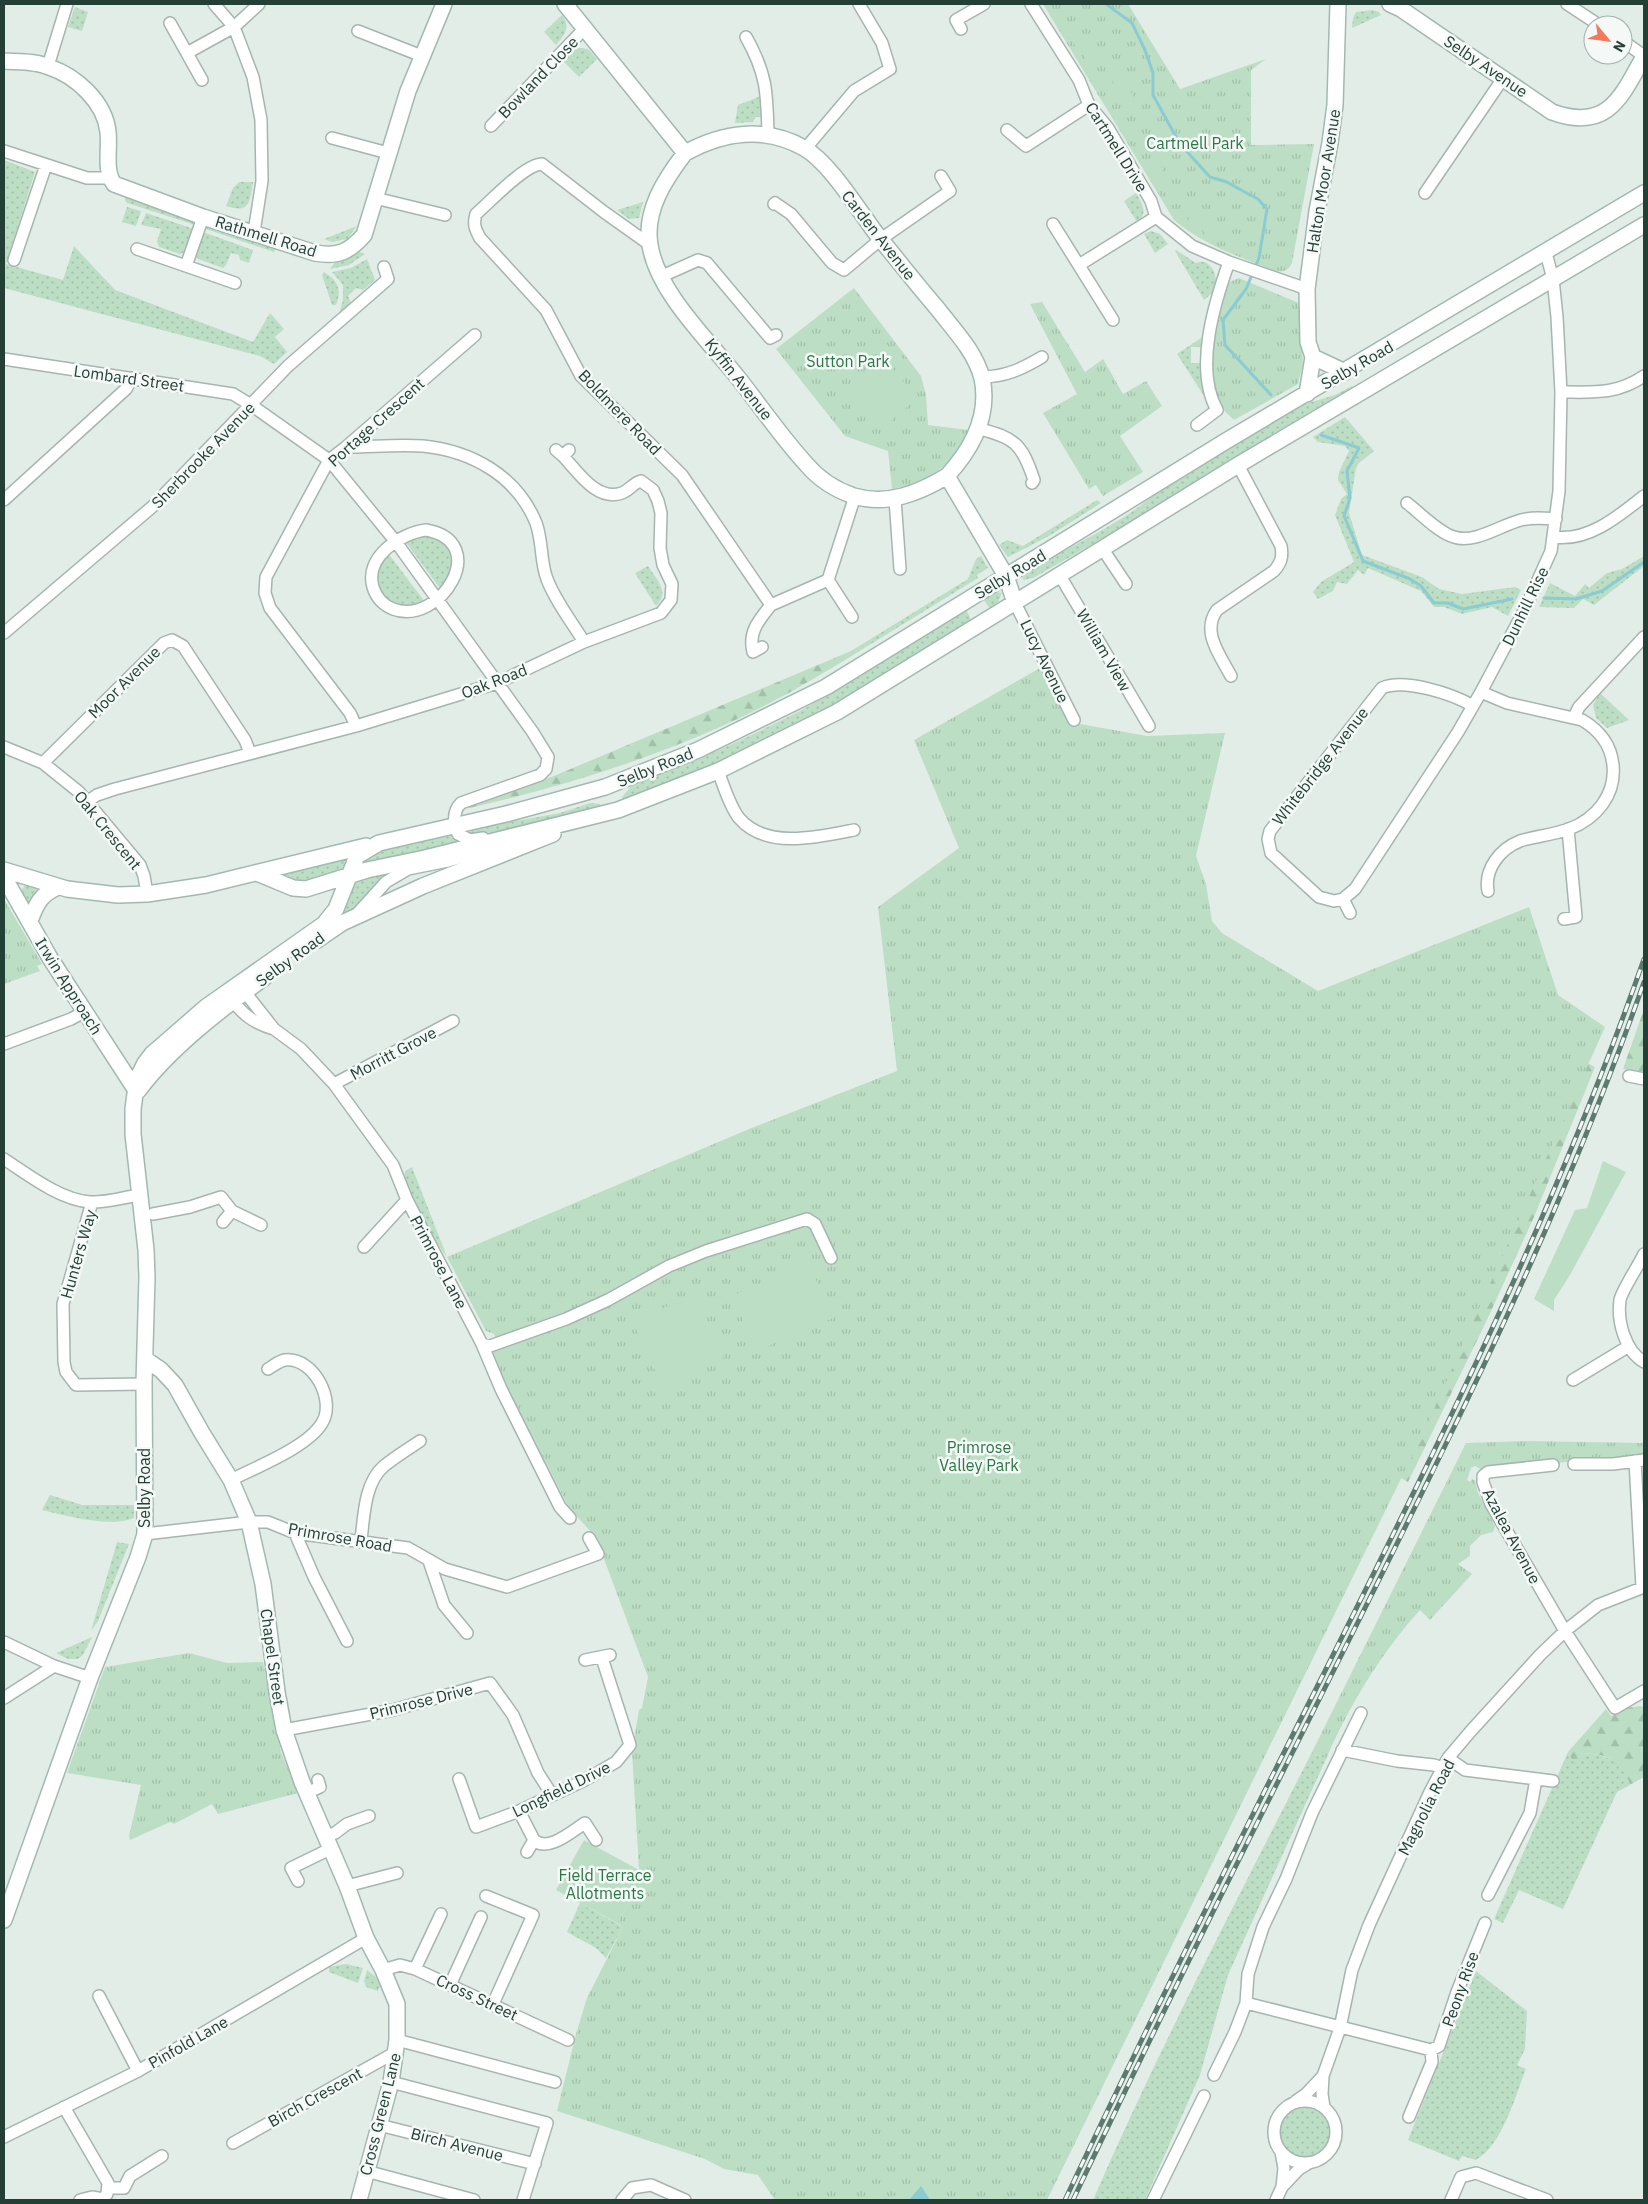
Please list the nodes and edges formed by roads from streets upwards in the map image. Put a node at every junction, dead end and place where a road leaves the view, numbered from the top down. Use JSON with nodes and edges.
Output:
{"nodes":[{"id":1,"x":67,"y":4,"type":"edge"},
{"id":2,"x":214,"y":4,"type":"edge"},
{"id":3,"x":259,"y":4,"type":"edge"},
{"id":4,"x":444,"y":4,"type":"edge"},
{"id":5,"x":565,"y":4,"type":"edge"},
{"id":6,"x":859,"y":4,"type":"edge"},
{"id":7,"x":984,"y":4,"type":"edge"},
{"id":8,"x":1031,"y":4,"type":"edge"},
{"id":9,"x":1338,"y":4,"type":"edge"},
{"id":10,"x":1390,"y":4,"type":"edge"},
{"id":11,"x":1567,"y":4,"type":"edge"},
{"id":12,"x":1584,"y":15,"type":"edge"},
{"id":13,"x":956,"y":20,"type":"dead end"},
{"id":14,"x":170,"y":23,"type":"dead end"},
{"id":15,"x":234,"y":27,"type":"junction"},
{"id":16,"x":584,"y":29,"type":"junction"},
{"id":17,"x":358,"y":31,"type":"dead end"},
{"id":18,"x":746,"y":37,"type":"dead end"},
{"id":19,"x":1633,"y":48,"type":"edge"},
{"id":20,"x":187,"y":53,"type":"junction"},
{"id":21,"x":422,"y":56,"type":"junction"},
{"id":22,"x":1644,"y":56,"type":"edge"},
{"id":23,"x":4,"y":61,"type":"edge"},
{"id":24,"x":48,"y":66,"type":"junction"},
{"id":25,"x":1504,"y":77,"type":"junction"},
{"id":26,"x":202,"y":80,"type":"dead end"},
{"id":27,"x":1089,"y":105,"type":"junction"},
{"id":28,"x":491,"y":126,"type":"dead end"},
{"id":29,"x":1007,"y":130,"type":"dead end"},
{"id":30,"x":768,"y":135,"type":"junction"},
{"id":31,"x":332,"y":138,"type":"dead end"},
{"id":32,"x":805,"y":149,"type":"junction"},
{"id":33,"x":4,"y":152,"type":"edge"},
{"id":34,"x":388,"y":152,"type":"junction"},
{"id":35,"x":685,"y":153,"type":"junction"},
{"id":36,"x":46,"y":165,"type":"junction"},
{"id":37,"x":941,"y":176,"type":"dead end"},
{"id":38,"x":110,"y":178,"type":"junction"},
{"id":39,"x":1425,"y":193,"type":"dead end"},
{"id":40,"x":1644,"y":193,"type":"edge"},
{"id":41,"x":375,"y":198,"type":"junction"},
{"id":42,"x":774,"y":204,"type":"dead end"},
{"id":43,"x":445,"y":214,"type":"dead end"},
{"id":44,"x":203,"y":217,"type":"junction"},
{"id":45,"x":1156,"y":217,"type":"junction"},
{"id":46,"x":1053,"y":224,"type":"dead end"},
{"id":47,"x":1644,"y":225,"type":"edge"},
{"id":48,"x":254,"y":232,"type":"junction"},
{"id":49,"x":881,"y":239,"type":"junction"},
{"id":50,"x":649,"y":244,"type":"junction"},
{"id":51,"x":137,"y":249,"type":"dead end"},
{"id":52,"x":1546,"y":253,"type":"junction"},
{"id":53,"x":14,"y":260,"type":"dead end"},
{"id":54,"x":1229,"y":262,"type":"junction"},
{"id":55,"x":1079,"y":265,"type":"junction"},
{"id":56,"x":186,"y":266,"type":"junction"},
{"id":57,"x":384,"y":267,"type":"dead end"},
{"id":58,"x":660,"y":276,"type":"junction"},
{"id":59,"x":1553,"y":279,"type":"junction"},
{"id":60,"x":235,"y":283,"type":"dead end"},
{"id":61,"x":1307,"y":289,"type":"junction"},
{"id":62,"x":1113,"y":320,"type":"dead end"},
{"id":63,"x":475,"y":335,"type":"dead end"},
{"id":64,"x":776,"y":335,"type":"dead end"},
{"id":65,"x":1042,"y":357,"type":"dead end"},
{"id":66,"x":1312,"y":357,"type":"junction"},
{"id":67,"x":4,"y":359,"type":"edge"},
{"id":68,"x":1345,"y":372,"type":"junction"},
{"id":69,"x":1644,"y":376,"type":"edge"},
{"id":70,"x":982,"y":377,"type":"junction"},
{"id":71,"x":132,"y":378,"type":"junction"},
{"id":72,"x":1561,"y":392,"type":"junction"},
{"id":73,"x":1307,"y":394,"type":"junction"},
{"id":74,"x":252,"y":405,"type":"junction"},
{"id":75,"x":1197,"y":425,"type":"dead end"},
{"id":76,"x":980,"y":429,"type":"junction"},
{"id":77,"x":346,"y":447,"type":"junction"},
{"id":78,"x":563,"y":452,"type":"dead end"},
{"id":79,"x":328,"y":460,"type":"junction"},
{"id":80,"x":1238,"y":465,"type":"junction"},
{"id":81,"x":947,"y":476,"type":"junction"},
{"id":82,"x":1032,"y":483,"type":"dead end"},
{"id":83,"x":855,"y":496,"type":"junction"},
{"id":84,"x":1644,"y":496,"type":"edge"},
{"id":85,"x":895,"y":499,"type":"junction"},
{"id":86,"x":4,"y":500,"type":"edge"},
{"id":87,"x":1407,"y":503,"type":"dead end"},
{"id":88,"x":1556,"y":519,"type":"junction"},
{"id":89,"x":1554,"y":537,"type":"junction"},
{"id":90,"x":396,"y":542,"type":"junction"},
{"id":91,"x":1102,"y":548,"type":"junction"},
{"id":92,"x":900,"y":569,"type":"dead end"},
{"id":93,"x":1059,"y":574,"type":"junction"},
{"id":94,"x":1006,"y":576,"type":"junction"},
{"id":95,"x":828,"y":580,"type":"junction"},
{"id":96,"x":1126,"y":584,"type":"dead end"},
{"id":97,"x":437,"y":600,"type":"junction"},
{"id":98,"x":1015,"y":603,"type":"junction"},
{"id":99,"x":770,"y":605,"type":"junction"},
{"id":100,"x":852,"y":617,"type":"dead end"},
{"id":101,"x":4,"y":633,"type":"edge"},
{"id":102,"x":1644,"y":638,"type":"edge"},
{"id":103,"x":584,"y":642,"type":"junction"},
{"id":104,"x":762,"y":646,"type":"dead end"},
{"id":105,"x":1231,"y":676,"type":"dead end"},
{"id":106,"x":497,"y":683,"type":"junction"},
{"id":107,"x":1481,"y":692,"type":"junction"},
{"id":108,"x":1473,"y":706,"type":"junction"},
{"id":109,"x":1574,"y":717,"type":"junction"},
{"id":110,"x":1074,"y":720,"type":"dead end"},
{"id":111,"x":356,"y":726,"type":"junction"},
{"id":112,"x":1149,"y":726,"type":"dead end"},
{"id":113,"x":4,"y":747,"type":"edge"},
{"id":114,"x":250,"y":753,"type":"junction"},
{"id":115,"x":42,"y":763,"type":"junction"},
{"id":116,"x":718,"y":772,"type":"junction"},
{"id":117,"x":88,"y":801,"type":"junction"},
{"id":118,"x":610,"y":812,"type":"junction"},
{"id":119,"x":577,"y":821,"type":"junction"},
{"id":120,"x":454,"y":825,"type":"junction"},
{"id":121,"x":1568,"y":829,"type":"junction"},
{"id":122,"x":854,"y":830,"type":"dead end"},
{"id":123,"x":515,"y":836,"type":"junction"},
{"id":124,"x":378,"y":844,"type":"junction"},
{"id":125,"x":4,"y":870,"type":"edge"},
{"id":126,"x":367,"y":870,"type":"junction"},
{"id":127,"x":256,"y":872,"type":"junction"},
{"id":128,"x":402,"y":872,"type":"junction"},
{"id":129,"x":347,"y":877,"type":"junction"},
{"id":130,"x":4,"y":878,"type":"edge"},
{"id":131,"x":58,"y":887,"type":"junction"},
{"id":132,"x":1488,"y":891,"type":"dead end"},
{"id":133,"x":147,"y":894,"type":"junction"},
{"id":134,"x":1343,"y":900,"type":"junction"},
{"id":135,"x":336,"y":909,"type":"junction"},
{"id":136,"x":1350,"y":913,"type":"dead end"},
{"id":137,"x":1564,"y":919,"type":"dead end"},
{"id":138,"x":30,"y":921,"type":"junction"},
{"id":139,"x":348,"y":921,"type":"junction"},
{"id":140,"x":236,"y":992,"type":"junction"},
{"id":141,"x":84,"y":1012,"type":"junction"},
{"id":142,"x":453,"y":1021,"type":"dead end"},
{"id":143,"x":4,"y":1044,"type":"edge"},
{"id":144,"x":1629,"y":1076,"type":"dead end"},
{"id":145,"x":1644,"y":1079,"type":"edge"},
{"id":146,"x":334,"y":1084,"type":"junction"},
{"id":147,"x":137,"y":1092,"type":"junction"},
{"id":148,"x":4,"y":1159,"type":"edge"},
{"id":149,"x":140,"y":1194,"type":"junction"},
{"id":150,"x":407,"y":1200,"type":"junction"},
{"id":151,"x":92,"y":1202,"type":"junction"},
{"id":152,"x":232,"y":1211,"type":"junction"},
{"id":153,"x":153,"y":1214,"type":"dead end"},
{"id":154,"x":223,"y":1222,"type":"dead end"},
{"id":155,"x":261,"y":1225,"type":"dead end"},
{"id":156,"x":364,"y":1246,"type":"dead end"},
{"id":157,"x":1644,"y":1254,"type":"edge"},
{"id":158,"x":831,"y":1258,"type":"dead end"},
{"id":159,"x":482,"y":1344,"type":"junction"},
{"id":160,"x":1629,"y":1346,"type":"junction"},
{"id":161,"x":145,"y":1358,"type":"junction"},
{"id":162,"x":1644,"y":1362,"type":"edge"},
{"id":163,"x":268,"y":1369,"type":"dead end"},
{"id":164,"x":1573,"y":1380,"type":"dead end"},
{"id":165,"x":144,"y":1384,"type":"junction"},
{"id":166,"x":420,"y":1441,"type":"dead end"},
{"id":167,"x":1640,"y":1460,"type":"edge"},
{"id":168,"x":1574,"y":1464,"type":"dead end"},
{"id":169,"x":1553,"y":1466,"type":"dead end"},
{"id":170,"x":231,"y":1480,"type":"junction"},
{"id":171,"x":570,"y":1518,"type":"dead end"},
{"id":172,"x":249,"y":1522,"type":"junction"},
{"id":173,"x":295,"y":1533,"type":"junction"},
{"id":174,"x":145,"y":1534,"type":"junction"},
{"id":175,"x":589,"y":1538,"type":"dead end"},
{"id":176,"x":361,"y":1540,"type":"junction"},
{"id":177,"x":429,"y":1561,"type":"junction"},
{"id":178,"x":1643,"y":1587,"type":"edge"},
{"id":179,"x":1565,"y":1631,"type":"junction"},
{"id":180,"x":467,"y":1633,"type":"dead end"},
{"id":181,"x":4,"y":1642,"type":"edge"},
{"id":182,"x":347,"y":1642,"type":"dead end"},
{"id":183,"x":584,"y":1660,"type":"dead end"},
{"id":184,"x":54,"y":1666,"type":"junction"},
{"id":185,"x":90,"y":1678,"type":"junction"},
{"id":186,"x":1644,"y":1691,"type":"edge"},
{"id":187,"x":4,"y":1698,"type":"edge"},
{"id":188,"x":1361,"y":1713,"type":"dead end"},
{"id":189,"x":284,"y":1730,"type":"junction"},
{"id":190,"x":1342,"y":1750,"type":"junction"},
{"id":191,"x":1445,"y":1764,"type":"junction"},
{"id":192,"x":459,"y":1779,"type":"dead end"},
{"id":193,"x":1536,"y":1779,"type":"junction"},
{"id":194,"x":318,"y":1780,"type":"dead end"},
{"id":195,"x":1553,"y":1781,"type":"dead end"},
{"id":196,"x":306,"y":1793,"type":"junction"},
{"id":197,"x":552,"y":1795,"type":"junction"},
{"id":198,"x":519,"y":1812,"type":"junction"},
{"id":199,"x":372,"y":1818,"type":"dead end"},
{"id":200,"x":534,"y":1840,"type":"junction"},
{"id":201,"x":596,"y":1840,"type":"dead end"},
{"id":202,"x":328,"y":1843,"type":"junction"},
{"id":203,"x":527,"y":1852,"type":"dead end"},
{"id":204,"x":397,"y":1873,"type":"dead end"},
{"id":205,"x":298,"y":1881,"type":"dead end"},
{"id":206,"x":347,"y":1886,"type":"junction"},
{"id":207,"x":1488,"y":1894,"type":"dead end"},
{"id":208,"x":486,"y":1896,"type":"dead end"},
{"id":209,"x":440,"y":1914,"type":"dead end"},
{"id":210,"x":481,"y":1918,"type":"dead end"},
{"id":211,"x":4,"y":1920,"type":"edge"},
{"id":212,"x":1485,"y":1924,"type":"dead end"},
{"id":213,"x":366,"y":1938,"type":"junction"},
{"id":214,"x":415,"y":1969,"type":"junction"},
{"id":215,"x":383,"y":1970,"type":"junction"},
{"id":216,"x":450,"y":1985,"type":"junction"},
{"id":217,"x":99,"y":1996,"type":"dead end"},
{"id":218,"x":1246,"y":2003,"type":"junction"},
{"id":219,"x":493,"y":2004,"type":"junction"},
{"id":220,"x":1340,"y":2028,"type":"junction"},
{"id":221,"x":568,"y":2040,"type":"dead end"},
{"id":222,"x":397,"y":2046,"type":"junction"},
{"id":223,"x":1432,"y":2050,"type":"junction"},
{"id":224,"x":138,"y":2071,"type":"junction"},
{"id":225,"x":1214,"y":2075,"type":"dead end"},
{"id":226,"x":1323,"y":2076,"type":"junction"},
{"id":227,"x":391,"y":2082,"type":"junction"},
{"id":228,"x":555,"y":2082,"type":"dead end"},
{"id":229,"x":1204,"y":2096,"type":"dead end"},
{"id":230,"x":1295,"y":2102,"type":"junction"},
{"id":231,"x":64,"y":2107,"type":"junction"},
{"id":232,"x":1324,"y":2107,"type":"junction"},
{"id":233,"x":1409,"y":2117,"type":"dead end"},
{"id":234,"x":379,"y":2125,"type":"junction"},
{"id":235,"x":4,"y":2138,"type":"edge"},
{"id":236,"x":233,"y":2142,"type":"dead end"},
{"id":237,"x":1281,"y":2152,"type":"junction"},
{"id":238,"x":162,"y":2156,"type":"dead end"},
{"id":239,"x":1309,"y":2163,"type":"junction"},
{"id":240,"x":535,"y":2164,"type":"junction"},
{"id":241,"x":366,"y":2170,"type":"junction"},
{"id":242,"x":1282,"y":2187,"type":"junction"},
{"id":243,"x":105,"y":2196,"type":"edge"},
{"id":244,"x":440,"y":2196,"type":"edge"},
{"id":245,"x":80,"y":2200,"type":"edge"},
{"id":246,"x":359,"y":2200,"type":"edge"},
{"id":247,"x":474,"y":2200,"type":"edge"},
{"id":248,"x":523,"y":2200,"type":"edge"},
{"id":249,"x":622,"y":2200,"type":"edge"},
{"id":250,"x":685,"y":2200,"type":"edge"},
{"id":251,"x":1153,"y":2200,"type":"edge"},
{"id":252,"x":1276,"y":2200,"type":"edge"},
{"id":253,"x":1451,"y":2200,"type":"edge"},
{"id":254,"x":1547,"y":2200,"type":"edge"}],
"edges":[{"from":1,"to":24,"type":"street"},
{"from":2,"to":15,"type":"street"},
{"from":3,"to":15,"type":"street"},
{"from":4,"to":21,"type":"street","name":"Rathmell Road"},
{"from":5,"to":16,"type":"street"},
{"from":6,"to":32,"type":"street"},
{"from":7,"to":13,"type":"street"},
{"from":8,"to":27,"type":"street","name":"Cartmell Drive"},
{"from":9,"to":61,"type":"street","name":"Halton Moor Avenue"},
{"from":10,"to":25,"type":"street","name":"Selby Avenue"},
{"from":11,"to":12,"type":"street"},
{"from":14,"to":20,"type":"street"},
{"from":15,"to":20,"type":"street"},
{"from":15,"to":48,"type":"street"},
{"from":16,"to":28,"type":"street","name":"Bowland Close"},
{"from":16,"to":35,"type":"street"},
{"from":17,"to":21,"type":"street"},
{"from":18,"to":30,"type":"street"},
{"from":19,"to":22,"type":"street"},
{"from":20,"to":26,"type":"street"},
{"from":21,"to":34,"type":"street","name":"Rathmell Road"},
{"from":22,"to":25,"type":"street","name":"Selby Avenue"},
{"from":23,"to":24,"type":"street"},
{"from":24,"to":38,"type":"street"},
{"from":25,"to":39,"type":"street"},
{"from":27,"to":29,"type":"street"},
{"from":27,"to":45,"type":"street","name":"Cartmell Drive"},
{"from":30,"to":32,"type":"street","name":"Carden Avenue"},
{"from":30,"to":35,"type":"street","name":"Carden Avenue"},
{"from":31,"to":34,"type":"street"},
{"from":32,"to":49,"type":"street","name":"Carden Avenue"},
{"from":33,"to":36,"type":"street"},
{"from":34,"to":41,"type":"street","name":"Rathmell Road"},
{"from":35,"to":50,"type":"street","name":"Kyffin Avenue"},
{"from":36,"to":38,"type":"street"},
{"from":36,"to":53,"type":"street"},
{"from":37,"to":49,"type":"street"},
{"from":38,"to":44,"type":"street","name":"Rathmell Road"},
{"from":40,"to":52,"type":"street","name":"Selby Road"},
{"from":41,"to":43,"type":"street"},
{"from":41,"to":48,"type":"street","name":"Rathmell Road"},
{"from":42,"to":49,"type":"street"},
{"from":44,"to":48,"type":"street","name":"Rathmell Road"},
{"from":44,"to":56,"type":"street"},
{"from":45,"to":54,"type":"street","name":"Cartmell Drive"},
{"from":45,"to":55,"type":"street"},
{"from":46,"to":55,"type":"street"},
{"from":47,"to":59,"type":"street","name":"Selby Road"},
{"from":49,"to":70,"type":"street","name":"Carden Avenue"},
{"from":50,"to":58,"type":"street","name":"Kyffin Avenue"},
{"from":50,"to":99,"type":"street","name":"Boldmere Road"},
{"from":51,"to":56,"type":"street"},
{"from":52,"to":59,"type":"street","name":"Dunhill Rise"},
{"from":52,"to":68,"type":"street","name":"Selby Road"},
{"from":54,"to":61,"type":"street","name":"Cartmell Drive"},
{"from":54,"to":75,"type":"street"},
{"from":55,"to":62,"type":"street"},
{"from":56,"to":60,"type":"street"},
{"from":57,"to":74,"type":"street","name":"Sherbrooke Avenue"},
{"from":58,"to":64,"type":"street"},
{"from":58,"to":83,"type":"street","name":"Kyffin Avenue"},
{"from":59,"to":72,"type":"street","name":"Dunhill Rise"},
{"from":59,"to":80,"type":"street","name":"Selby Road"},
{"from":61,"to":66,"type":"street","name":"Halton Moor Avenue"},
{"from":63,"to":77,"type":"street","name":"Portage Crescent"},
{"from":65,"to":70,"type":"street"},
{"from":66,"to":68,"type":"street"},
{"from":66,"to":73,"type":"street","name":"Halton Moor Avenue"},
{"from":67,"to":71,"type":"street","name":"Lombard Street"},
{"from":68,"to":73,"type":"street","name":"Selby Road"},
{"from":69,"to":72,"type":"street"},
{"from":70,"to":76,"type":"street","name":"Carden Avenue"},
{"from":71,"to":74,"type":"street","name":"Lombard Street"},
{"from":71,"to":86,"type":"street"},
{"from":72,"to":88,"type":"street","name":"Dunhill Rise"},
{"from":73,"to":94,"type":"street","name":"Selby Road"},
{"from":74,"to":79,"type":"street","name":"Lombard Street"},
{"from":74,"to":101,"type":"street","name":"Sherbrooke Avenue"},
{"from":76,"to":81,"type":"street","name":"Carden Avenue"},
{"from":76,"to":82,"type":"street"},
{"from":77,"to":79,"type":"street","name":"Portage Crescent"},
{"from":77,"to":103,"type":"street"},
{"from":78,"to":103,"type":"street","name":"Oak Road"},
{"from":79,"to":90,"type":"street","name":"Lombard Street"},
{"from":79,"to":111,"type":"street","name":"Portage Crescent"},
{"from":80,"to":91,"type":"street","name":"Selby Road"},
{"from":80,"to":105,"type":"street"},
{"from":81,"to":85,"type":"street","name":"Kyffin Avenue"},
{"from":81,"to":94,"type":"street"},
{"from":83,"to":85,"type":"street","name":"Kyffin Avenue"},
{"from":83,"to":95,"type":"street"},
{"from":84,"to":89,"type":"street"},
{"from":85,"to":92,"type":"street"},
{"from":87,"to":88,"type":"street"},
{"from":88,"to":89,"type":"street","name":"Dunhill Rise"},
{"from":89,"to":107,"type":"street","name":"Dunhill Rise"},
{"from":90,"to":97,"type":"street","name":"Lombard Street"},
{"from":90,"to":97,"type":"street"},
{"from":90,"to":97,"type":"street"},
{"from":91,"to":93,"type":"street","name":"Selby Road"},
{"from":91,"to":96,"type":"street"},
{"from":93,"to":98,"type":"street","name":"Selby Road"},
{"from":93,"to":112,"type":"street","name":"William View"},
{"from":94,"to":98,"type":"street"},
{"from":94,"to":120,"type":"street","name":"Selby Road"},
{"from":95,"to":99,"type":"street"},
{"from":95,"to":100,"type":"street"},
{"from":97,"to":106,"type":"street","name":"Lombard Street"},
{"from":98,"to":110,"type":"street","name":"Lucy Avenue"},
{"from":98,"to":116,"type":"street","name":"Selby Road"},
{"from":99,"to":104,"type":"street"},
{"from":102,"to":109,"type":"street"},
{"from":103,"to":106,"type":"street","name":"Oak Road"},
{"from":106,"to":111,"type":"street","name":"Oak Road"},
{"from":106,"to":120,"type":"street","name":"Lombard Street"},
{"from":107,"to":108,"type":"street","name":"Dunhill Rise"},
{"from":107,"to":109,"type":"street"},
{"from":108,"to":134,"type":"street","name":"Dunhill Rise"},
{"from":108,"to":134,"type":"street","name":"Whitebridge Avenue"},
{"from":109,"to":121,"type":"street"},
{"from":111,"to":114,"type":"street","name":"Oak Road"},
{"from":113,"to":115,"type":"street","name":"Oak Crescent"},
{"from":114,"to":115,"type":"street","name":"Moor Avenue"},
{"from":114,"to":117,"type":"street","name":"Oak Road"},
{"from":115,"to":117,"type":"street","name":"Oak Crescent"},
{"from":116,"to":118,"type":"street","name":"Selby Road"},
{"from":116,"to":122,"type":"street"},
{"from":117,"to":133,"type":"street","name":"Oak Crescent"},
{"from":118,"to":119,"type":"street","name":"Selby Road"},
{"from":118,"to":139,"type":"street","name":"Selby Road"},
{"from":119,"to":123,"type":"street","name":"Selby Road"},
{"from":119,"to":128,"type":"street"},
{"from":120,"to":123,"type":"street"},
{"from":120,"to":124,"type":"street","name":"Selby Road"},
{"from":121,"to":132,"type":"street"},
{"from":121,"to":137,"type":"street"},
{"from":123,"to":126,"type":"street","name":"Selby Road"},
{"from":124,"to":127,"type":"street"},
{"from":124,"to":129,"type":"street","name":"Selby Road"},
{"from":125,"to":131,"type":"street"},
{"from":126,"to":128,"type":"street"},
{"from":126,"to":129,"type":"street","name":"Selby Road"},
{"from":127,"to":129,"type":"street"},
{"from":127,"to":133,"type":"street"},
{"from":128,"to":139,"type":"street"},
{"from":129,"to":135,"type":"street","name":"Selby Road"},
{"from":130,"to":138,"type":"street","name":"Irwin Approach"},
{"from":131,"to":133,"type":"street"},
{"from":131,"to":138,"type":"street"},
{"from":134,"to":136,"type":"street"},
{"from":135,"to":139,"type":"street"},
{"from":135,"to":140,"type":"street","name":"Selby Road"},
{"from":138,"to":141,"type":"street","name":"Irwin Approach"},
{"from":139,"to":140,"type":"street","name":"Selby Road"},
{"from":140,"to":146,"type":"street","name":"Primrose Lane"},
{"from":140,"to":147,"type":"street","name":"Selby Road"},
{"from":141,"to":143,"type":"street"},
{"from":141,"to":147,"type":"street","name":"Irwin Approach"},
{"from":142,"to":146,"type":"street","name":"Morritt Grove"},
{"from":144,"to":145,"type":"street"},
{"from":146,"to":150,"type":"street","name":"Primrose Lane"},
{"from":147,"to":149,"type":"street","name":"Selby Road"},
{"from":148,"to":151,"type":"street"},
{"from":149,"to":151,"type":"street"},
{"from":149,"to":161,"type":"street","name":"Selby Road"},
{"from":150,"to":156,"type":"street"},
{"from":150,"to":159,"type":"street","name":"Primrose Lane"},
{"from":151,"to":165,"type":"street","name":"Hunters Way"},
{"from":152,"to":153,"type":"street"},
{"from":152,"to":154,"type":"street"},
{"from":152,"to":155,"type":"street"},
{"from":157,"to":160,"type":"street"},
{"from":158,"to":159,"type":"street"},
{"from":159,"to":171,"type":"street","name":"Primrose Lane"},
{"from":160,"to":162,"type":"street"},
{"from":160,"to":164,"type":"street"},
{"from":161,"to":165,"type":"street","name":"Selby Road"},
{"from":161,"to":170,"type":"street","name":"Chapel Street"},
{"from":163,"to":170,"type":"street"},
{"from":165,"to":174,"type":"street","name":"Selby Road"},
{"from":166,"to":176,"type":"street"},
{"from":167,"to":168,"type":"street"},
{"from":167,"to":178,"type":"street"},
{"from":169,"to":179,"type":"street","name":"Azalea Avenue"},
{"from":170,"to":172,"type":"street","name":"Chapel Street"},
{"from":172,"to":173,"type":"street","name":"Primrose Road"},
{"from":172,"to":174,"type":"street","name":"Primrose Road"},
{"from":172,"to":189,"type":"street","name":"Chapel Street"},
{"from":173,"to":176,"type":"street","name":"Primrose Road"},
{"from":173,"to":182,"type":"street"},
{"from":174,"to":185,"type":"street","name":"Selby Road"},
{"from":175,"to":177,"type":"street","name":"Primrose Road"},
{"from":176,"to":177,"type":"street","name":"Primrose Road"},
{"from":177,"to":180,"type":"street"},
{"from":178,"to":179,"type":"street","name":"Magnolia Road"},
{"from":179,"to":186,"type":"street","name":"Azalea Avenue"},
{"from":179,"to":191,"type":"street","name":"Magnolia Road"},
{"from":181,"to":184,"type":"street"},
{"from":183,"to":197,"type":"street","name":"Longfield Drive"},
{"from":184,"to":185,"type":"street"},
{"from":184,"to":187,"type":"street"},
{"from":185,"to":211,"type":"street","name":"Selby Road"},
{"from":188,"to":190,"type":"street"},
{"from":189,"to":196,"type":"street","name":"Chapel Street"},
{"from":189,"to":197,"type":"street","name":"Primrose Drive"},
{"from":190,"to":191,"type":"street"},
{"from":190,"to":218,"type":"street"},
{"from":191,"to":193,"type":"street"},
{"from":191,"to":220,"type":"street","name":"Magnolia Road"},
{"from":192,"to":198,"type":"street","name":"Longfield Drive"},
{"from":193,"to":195,"type":"street"},
{"from":193,"to":207,"type":"street"},
{"from":194,"to":196,"type":"street"},
{"from":196,"to":202,"type":"street","name":"Chapel Street"},
{"from":197,"to":198,"type":"street","name":"Longfield Drive"},
{"from":198,"to":200,"type":"street"},
{"from":199,"to":202,"type":"street"},
{"from":200,"to":201,"type":"street"},
{"from":200,"to":203,"type":"street"},
{"from":202,"to":205,"type":"street"},
{"from":202,"to":206,"type":"street","name":"Chapel Street"},
{"from":204,"to":206,"type":"street"},
{"from":206,"to":213,"type":"street","name":"Chapel Street"},
{"from":208,"to":219,"type":"street"},
{"from":209,"to":214,"type":"street"},
{"from":210,"to":216,"type":"street"},
{"from":212,"to":223,"type":"street","name":"Peony Rise"},
{"from":213,"to":215,"type":"street","name":"Chapel Street"},
{"from":213,"to":224,"type":"street","name":"Pinfold Lane"},
{"from":214,"to":215,"type":"street","name":"Cross Street"},
{"from":214,"to":216,"type":"street","name":"Cross Street"},
{"from":215,"to":222,"type":"street","name":"Cross Green Lane"},
{"from":216,"to":219,"type":"street","name":"Cross Street"},
{"from":217,"to":224,"type":"street"},
{"from":218,"to":220,"type":"street"},
{"from":218,"to":225,"type":"street"},
{"from":219,"to":221,"type":"street","name":"Cross Street"},
{"from":220,"to":223,"type":"street"},
{"from":220,"to":226,"type":"street","name":"Magnolia Road"},
{"from":222,"to":227,"type":"street","name":"Cross Green Lane"},
{"from":222,"to":228,"type":"street"},
{"from":222,"to":236,"type":"street","name":"Birch Crescent"},
{"from":223,"to":233,"type":"street","name":"Peony Rise"},
{"from":224,"to":231,"type":"street","name":"Pinfold Lane"},
{"from":226,"to":230,"type":"street","name":"Magnolia Road"},
{"from":226,"to":232,"type":"street","name":"Magnolia Road"},
{"from":227,"to":234,"type":"street","name":"Cross Green Lane"},
{"from":227,"to":240,"type":"street"},
{"from":229,"to":251,"type":"street"},
{"from":230,"to":232,"type":"street"},
{"from":230,"to":237,"type":"street","name":"Magnolia Road"},
{"from":231,"to":235,"type":"street","name":"Pinfold Lane"},
{"from":231,"to":243,"type":"street"},
{"from":232,"to":239,"type":"street","name":"Magnolia Road"},
{"from":234,"to":240,"type":"street","name":"Birch Avenue"},
{"from":234,"to":241,"type":"street","name":"Cross Green Lane"},
{"from":237,"to":239,"type":"street"},
{"from":237,"to":242,"type":"street","name":"Magnolia Road"},
{"from":238,"to":243,"type":"street"},
{"from":239,"to":242,"type":"street","name":"Magnolia Road"},
{"from":240,"to":248,"type":"street"},
{"from":241,"to":244,"type":"street"},
{"from":241,"to":246,"type":"street","name":"Cross Green Lane"},
{"from":242,"to":252,"type":"street","name":"Magnolia Road"},
{"from":243,"to":245,"type":"street"},
{"from":244,"to":247,"type":"street"},
{"from":249,"to":250,"type":"street"},
{"from":253,"to":254,"type":"street"}]}
